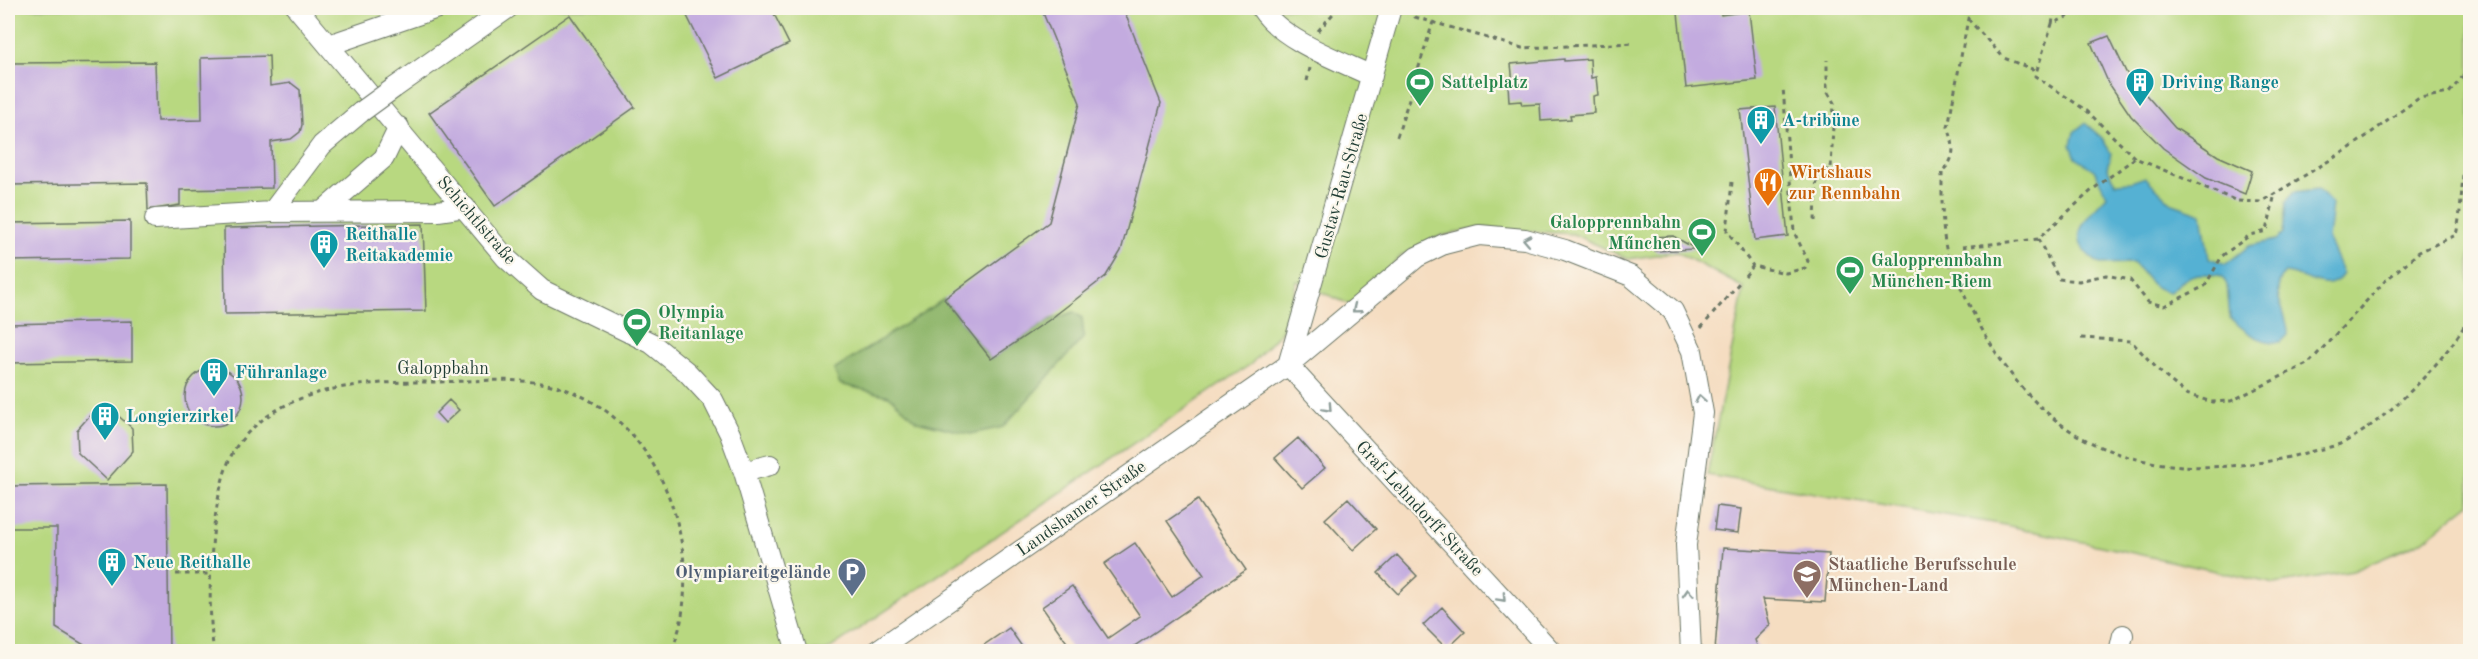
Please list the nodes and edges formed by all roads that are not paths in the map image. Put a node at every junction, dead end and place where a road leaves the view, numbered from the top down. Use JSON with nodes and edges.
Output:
{"nodes":[{"id":1,"x":297,"y":8,"type":"edge"},
{"id":2,"x":437,"y":8,"type":"edge"},
{"id":3,"x":508,"y":8,"type":"edge"},
{"id":4,"x":1261,"y":8,"type":"edge"},
{"id":5,"x":1391,"y":8,"type":"edge"},
{"id":6,"x":329,"y":45,"type":"junction"},
{"id":7,"x":1372,"y":76,"type":"junction"},
{"id":8,"x":399,"y":127,"type":"junction"},
{"id":9,"x":465,"y":207,"type":"junction"},
{"id":10,"x":324,"y":210,"type":"junction"},
{"id":11,"x":272,"y":212,"type":"junction"},
{"id":12,"x":155,"y":219,"type":"dead end"},
{"id":13,"x":1288,"y":365,"type":"junction"},
{"id":14,"x":770,"y":465,"type":"dead end"},
{"id":15,"x":744,"y":472,"type":"junction"},
{"id":16,"x":797,"y":651,"type":"edge"},
{"id":17,"x":875,"y":651,"type":"edge"},
{"id":18,"x":1552,"y":651,"type":"edge"},
{"id":19,"x":1691,"y":651,"type":"edge"}],
"edges":[{"from":1,"to":6,"type":"street","name":"Schichtlstraße"},
{"from":2,"to":6,"type":"street"},
{"from":3,"to":11,"type":"street","bridge":true},
{"from":4,"to":7,"type":"street"},
{"from":5,"to":7,"type":"street","name":"Gustav-Rau-Straße"},
{"from":6,"to":8,"type":"street","name":"Schichtlstraße"},
{"from":7,"to":13,"type":"street","name":"Gustav-Rau-Straße"},
{"from":8,"to":9,"type":"street","name":"Schichtlstraße"},
{"from":8,"to":10,"type":"street"},
{"from":9,"to":10,"type":"street"},
{"from":9,"to":15,"type":"street","name":"Schichtlstraße"},
{"from":10,"to":11,"type":"street"},
{"from":11,"to":12,"type":"street"},
{"from":13,"to":17,"type":"street","name":"Landshamer Straße"},
{"from":13,"to":18,"type":"street","name":"Graf-Lehndorff-Straße","one_way":true},
{"from":19,"to":13,"type":"street","name":"Landshamer Straße","one_way":true},
{"from":14,"to":15,"type":"street"},
{"from":15,"to":16,"type":"street","name":"Schichtlstraße"}]}
